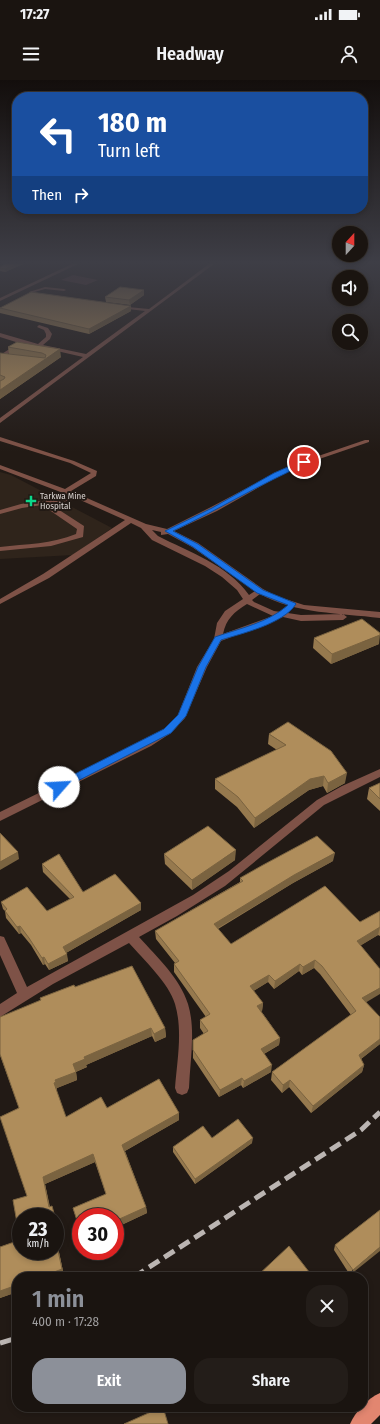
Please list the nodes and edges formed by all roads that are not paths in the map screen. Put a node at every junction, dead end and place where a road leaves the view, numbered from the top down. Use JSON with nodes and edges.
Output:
{"nodes":[{"id":1,"x":41,"y":327,"type":"edge"},
{"id":2,"x":125,"y":327,"type":"edge"},
{"id":3,"x":0,"y":335,"type":"edge"},
{"id":4,"x":23,"y":342,"type":"junction"},
{"id":5,"x":38,"y":346,"type":"junction"},
{"id":6,"x":86,"y":356,"type":"junction"},
{"id":7,"x":0,"y":357,"type":"edge"},
{"id":8,"x":7,"y":358,"type":"edge"},
{"id":9,"x":0,"y":420,"type":"edge"},
{"id":10,"x":0,"y":439,"type":"edge"},
{"id":11,"x":367,"y":441,"type":"dead end"},
{"id":12,"x":0,"y":467,"type":"edge"},
{"id":13,"x":66,"y":492,"type":"junction"},
{"id":14,"x":79,"y":497,"type":"junction"},
{"id":15,"x":44,"y":503,"type":"junction"},
{"id":16,"x":0,"y":512,"type":"edge"},
{"id":17,"x":130,"y":520,"type":"junction"},
{"id":18,"x":144,"y":526,"type":"junction"},
{"id":19,"x":168,"y":531,"type":"junction"},
{"id":20,"x":155,"y":538,"type":"junction"},
{"id":21,"x":0,"y":549,"type":"edge"},
{"id":22,"x":216,"y":560,"type":"junction"},
{"id":23,"x":208,"y":564,"type":"junction"},
{"id":24,"x":260,"y":591,"type":"junction"},
{"id":25,"x":246,"y":599,"type":"junction"},
{"id":26,"x":0,"y":602,"type":"edge"},
{"id":27,"x":292,"y":604,"type":"junction"},
{"id":28,"x":369,"y":615,"type":"junction"},
{"id":29,"x":380,"y":615,"type":"edge"},
{"id":30,"x":280,"y":616,"type":"junction"},
{"id":31,"x":218,"y":638,"type":"junction"},
{"id":32,"x":380,"y":773,"type":"edge"},
{"id":33,"x":0,"y":817,"type":"edge"},
{"id":34,"x":131,"y":937,"type":"junction"},
{"id":35,"x":0,"y":941,"type":"edge"},
{"id":36,"x":24,"y":995,"type":"junction"},
{"id":37,"x":0,"y":1011,"type":"edge"},
{"id":38,"x":182,"y":1088,"type":"dead end"},
{"id":39,"x":380,"y":1402,"type":"edge"},
{"id":40,"x":359,"y":1424,"type":"edge"}],
"edges":[{"from":1,"to":5,"type":"street"},
{"from":2,"to":6,"type":"street"},
{"from":3,"to":4,"type":"street"},
{"from":4,"to":5,"type":"street"},
{"from":4,"to":7,"type":"street"},
{"from":5,"to":6,"type":"street"},
{"from":6,"to":9,"type":"street"},
{"from":7,"to":8,"type":"street"},
{"from":10,"to":13,"type":"street"},
{"from":11,"to":19,"type":"street"},
{"from":12,"to":13,"type":"street"},
{"from":13,"to":14,"type":"street"},
{"from":14,"to":15,"type":"street"},
{"from":14,"to":17,"type":"street"},
{"from":15,"to":16,"type":"street"},
{"from":15,"to":21,"type":"street"},
{"from":17,"to":18,"type":"street"},
{"from":17,"to":26,"type":"street"},
{"from":18,"to":19,"type":"street"},
{"from":18,"to":20,"type":"street"},
{"from":19,"to":20,"type":"street"},
{"from":19,"to":22,"type":"street"},
{"from":20,"to":23,"type":"street"},
{"from":22,"to":23,"type":"street"},
{"from":22,"to":24,"type":"street"},
{"from":23,"to":25,"type":"street"},
{"from":24,"to":25,"type":"street"},
{"from":24,"to":27,"type":"street"},
{"from":25,"to":30,"type":"street"},
{"from":25,"to":31,"type":"street"},
{"from":27,"to":28,"type":"street"},
{"from":27,"to":30,"type":"street"},
{"from":28,"to":29,"type":"street"},
{"from":28,"to":30,"type":"street"},
{"from":30,"to":31,"type":"street"},
{"from":31,"to":33,"type":"street"},
{"from":32,"to":34,"type":"street"},
{"from":34,"to":36,"type":"street"},
{"from":34,"to":38,"type":"street"},
{"from":35,"to":36,"type":"street"},
{"from":36,"to":37,"type":"street"},
{"from":39,"to":40,"type":"main road"}]}
